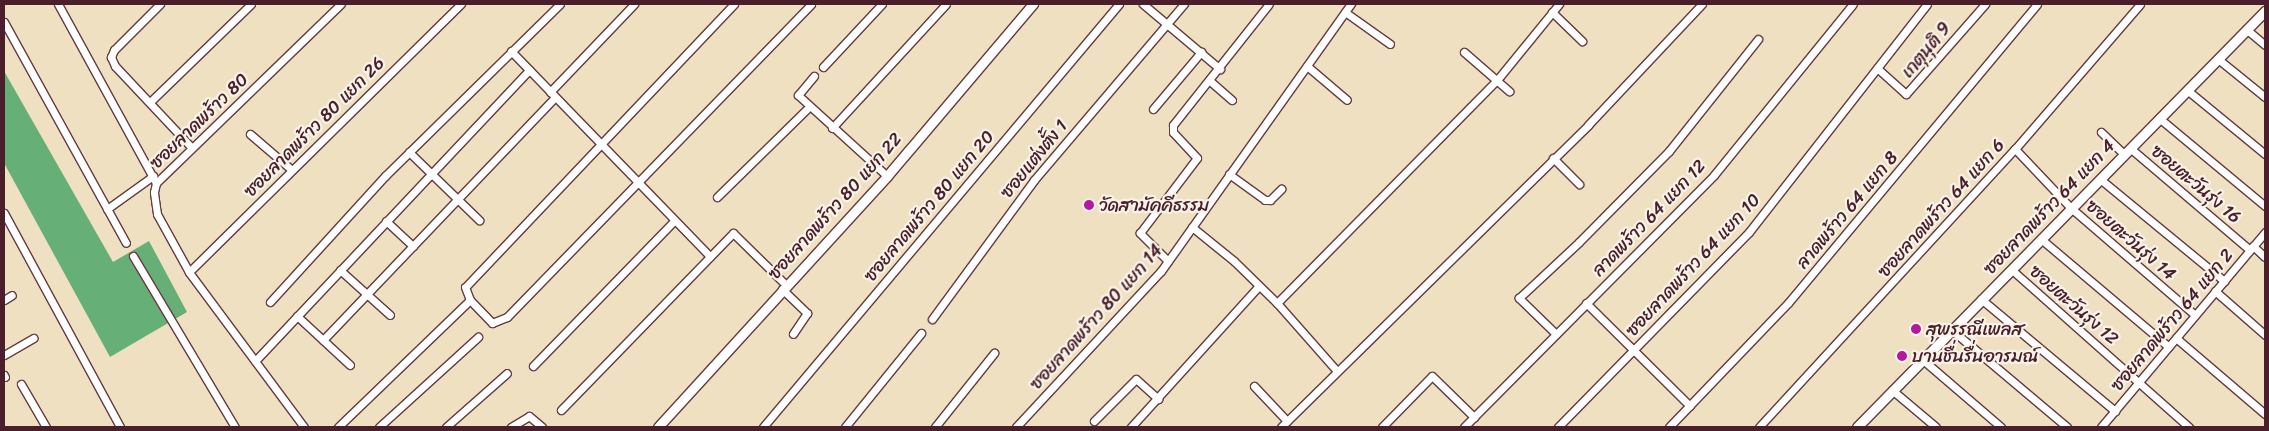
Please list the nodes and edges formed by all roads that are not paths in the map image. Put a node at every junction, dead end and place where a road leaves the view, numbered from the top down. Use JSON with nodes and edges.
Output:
{"nodes":[{"id":1,"x":58,"y":4,"type":"edge"},
{"id":2,"x":160,"y":4,"type":"edge"},
{"id":3,"x":251,"y":4,"type":"edge"},
{"id":4,"x":341,"y":4,"type":"edge"},
{"id":5,"x":461,"y":4,"type":"edge"},
{"id":6,"x":560,"y":4,"type":"edge"},
{"id":7,"x":634,"y":4,"type":"edge"},
{"id":8,"x":734,"y":4,"type":"edge"},
{"id":9,"x":811,"y":4,"type":"edge"},
{"id":10,"x":882,"y":4,"type":"edge"},
{"id":11,"x":946,"y":4,"type":"edge"},
{"id":12,"x":1033,"y":4,"type":"edge"},
{"id":13,"x":1119,"y":4,"type":"edge"},
{"id":14,"x":1144,"y":4,"type":"edge"},
{"id":15,"x":1184,"y":4,"type":"edge"},
{"id":16,"x":1269,"y":4,"type":"edge"},
{"id":17,"x":1351,"y":4,"type":"edge"},
{"id":18,"x":1559,"y":4,"type":"edge"},
{"id":19,"x":1702,"y":4,"type":"edge"},
{"id":20,"x":1853,"y":4,"type":"edge"},
{"id":21,"x":1927,"y":4,"type":"edge"},
{"id":22,"x":1985,"y":4,"type":"edge"},
{"id":23,"x":2037,"y":4,"type":"edge"},
{"id":24,"x":2140,"y":4,"type":"edge"},
{"id":25,"x":2265,"y":11,"type":"edge"},
{"id":26,"x":1345,"y":12,"type":"junction"},
{"id":27,"x":1552,"y":12,"type":"junction"},
{"id":28,"x":4,"y":22,"type":"edge"},
{"id":29,"x":1167,"y":24,"type":"junction"},
{"id":30,"x":2246,"y":29,"type":"junction"},
{"id":31,"x":1758,"y":38,"type":"dead end"},
{"id":32,"x":1582,"y":40,"type":"dead end"},
{"id":33,"x":1390,"y":44,"type":"dead end"},
{"id":34,"x":2265,"y":46,"type":"edge"},
{"id":35,"x":511,"y":51,"type":"junction"},
{"id":36,"x":1201,"y":52,"type":"junction"},
{"id":37,"x":1464,"y":52,"type":"dead end"},
{"id":38,"x":2218,"y":59,"type":"junction"},
{"id":39,"x":1306,"y":66,"type":"junction"},
{"id":40,"x":822,"y":67,"type":"dead end"},
{"id":41,"x":1877,"y":68,"type":"junction"},
{"id":42,"x":1220,"y":69,"type":"junction"},
{"id":43,"x":529,"y":70,"type":"junction"},
{"id":44,"x":814,"y":76,"type":"dead end"},
{"id":45,"x":1497,"y":80,"type":"junction"},
{"id":46,"x":1210,"y":81,"type":"junction"},
{"id":47,"x":2187,"y":90,"type":"junction"},
{"id":48,"x":1509,"y":91,"type":"dead end"},
{"id":49,"x":552,"y":94,"type":"junction"},
{"id":50,"x":2265,"y":97,"type":"edge"},
{"id":51,"x":1232,"y":100,"type":"dead end"},
{"id":52,"x":1347,"y":100,"type":"dead end"},
{"id":53,"x":151,"y":101,"type":"junction"},
{"id":54,"x":808,"y":107,"type":"junction"},
{"id":55,"x":1152,"y":109,"type":"dead end"},
{"id":56,"x":2159,"y":118,"type":"junction"},
{"id":57,"x":832,"y":128,"type":"junction"},
{"id":58,"x":2101,"y":132,"type":"dead end"},
{"id":59,"x":250,"y":134,"type":"dead end"},
{"id":60,"x":600,"y":144,"type":"junction"},
{"id":61,"x":192,"y":148,"type":"junction"},
{"id":62,"x":2015,"y":149,"type":"junction"},
{"id":63,"x":2127,"y":151,"type":"junction"},
{"id":64,"x":409,"y":152,"type":"junction"},
{"id":65,"x":2265,"y":154,"type":"edge"},
{"id":66,"x":1553,"y":158,"type":"junction"},
{"id":67,"x":292,"y":170,"type":"junction"},
{"id":68,"x":1229,"y":174,"type":"junction"},
{"id":69,"x":431,"y":176,"type":"junction"},
{"id":70,"x":887,"y":176,"type":"junction"},
{"id":71,"x":2100,"y":179,"type":"junction"},
{"id":72,"x":155,"y":180,"type":"junction"},
{"id":73,"x":636,"y":181,"type":"junction"},
{"id":74,"x":1579,"y":184,"type":"dead end"},
{"id":75,"x":1280,"y":189,"type":"dead end"},
{"id":76,"x":717,"y":197,"type":"dead end"},
{"id":77,"x":457,"y":200,"type":"junction"},
{"id":78,"x":2265,"y":206,"type":"edge"},
{"id":79,"x":107,"y":208,"type":"junction"},
{"id":80,"x":2071,"y":208,"type":"junction"},
{"id":81,"x":4,"y":213,"type":"edge"},
{"id":82,"x":479,"y":220,"type":"dead end"},
{"id":83,"x":386,"y":221,"type":"junction"},
{"id":84,"x":674,"y":222,"type":"junction"},
{"id":85,"x":1192,"y":227,"type":"junction"},
{"id":86,"x":2265,"y":232,"type":"edge"},
{"id":87,"x":2040,"y":239,"type":"junction"},
{"id":88,"x":126,"y":243,"type":"dead end"},
{"id":89,"x":413,"y":246,"type":"junction"},
{"id":90,"x":2252,"y":248,"type":"junction"},
{"id":91,"x":134,"y":256,"type":"dead end"},
{"id":92,"x":710,"y":256,"type":"junction"},
{"id":93,"x":2265,"y":257,"type":"edge"},
{"id":94,"x":1168,"y":261,"type":"junction"},
{"id":95,"x":340,"y":270,"type":"junction"},
{"id":96,"x":2012,"y":270,"type":"junction"},
{"id":97,"x":189,"y":272,"type":"junction"},
{"id":98,"x":2224,"y":281,"type":"junction"},
{"id":99,"x":1259,"y":286,"type":"junction"},
{"id":100,"x":784,"y":287,"type":"junction"},
{"id":101,"x":2216,"y":291,"type":"junction"},
{"id":102,"x":12,"y":295,"type":"dead end"},
{"id":103,"x":367,"y":295,"type":"junction"},
{"id":104,"x":1982,"y":299,"type":"junction"},
{"id":105,"x":4,"y":300,"type":"edge"},
{"id":106,"x":470,"y":300,"type":"junction"},
{"id":107,"x":270,"y":302,"type":"dead end"},
{"id":108,"x":1277,"y":303,"type":"junction"},
{"id":109,"x":1586,"y":304,"type":"junction"},
{"id":110,"x":390,"y":315,"type":"dead end"},
{"id":111,"x":2196,"y":315,"type":"junction"},
{"id":112,"x":297,"y":316,"type":"junction"},
{"id":113,"x":932,"y":319,"type":"dead end"},
{"id":114,"x":1952,"y":331,"type":"junction"},
{"id":115,"x":922,"y":333,"type":"dead end"},
{"id":116,"x":792,"y":334,"type":"dead end"},
{"id":117,"x":1556,"y":334,"type":"junction"},
{"id":118,"x":2265,"y":334,"type":"edge"},
{"id":119,"x":478,"y":337,"type":"dead end"},
{"id":120,"x":34,"y":338,"type":"dead end"},
{"id":121,"x":2176,"y":338,"type":"junction"},
{"id":122,"x":323,"y":340,"type":"junction"},
{"id":123,"x":2169,"y":347,"type":"junction"},
{"id":124,"x":1634,"y":349,"type":"junction"},
{"id":125,"x":994,"y":353,"type":"dead end"},
{"id":126,"x":4,"y":355,"type":"edge"},
{"id":127,"x":1923,"y":360,"type":"junction"},
{"id":128,"x":255,"y":361,"type":"junction"},
{"id":129,"x":350,"y":365,"type":"dead end"},
{"id":130,"x":533,"y":366,"type":"dead end"},
{"id":131,"x":1337,"y":370,"type":"junction"},
{"id":132,"x":507,"y":373,"type":"dead end"},
{"id":133,"x":2140,"y":381,"type":"junction"},
{"id":134,"x":21,"y":384,"type":"dead end"},
{"id":135,"x":1254,"y":386,"type":"dead end"},
{"id":136,"x":1892,"y":390,"type":"junction"},
{"id":137,"x":1158,"y":399,"type":"junction"},
{"id":138,"x":1690,"y":406,"type":"junction"},
{"id":139,"x":561,"y":410,"type":"dead end"},
{"id":140,"x":2115,"y":411,"type":"junction"},
{"id":141,"x":2265,"y":414,"type":"edge"},
{"id":142,"x":1474,"y":417,"type":"junction"},
{"id":143,"x":1094,"y":421,"type":"dead end"},
{"id":144,"x":1287,"y":421,"type":"junction"},
{"id":145,"x":1863,"y":425,"type":"edge"},
{"id":146,"x":46,"y":427,"type":"edge"},
{"id":147,"x":120,"y":427,"type":"edge"},
{"id":148,"x":236,"y":427,"type":"edge"},
{"id":149,"x":304,"y":427,"type":"edge"},
{"id":150,"x":338,"y":427,"type":"edge"},
{"id":151,"x":379,"y":427,"type":"edge"},
{"id":152,"x":446,"y":427,"type":"edge"},
{"id":153,"x":510,"y":427,"type":"edge"},
{"id":154,"x":542,"y":427,"type":"edge"},
{"id":155,"x":658,"y":427,"type":"edge"},
{"id":156,"x":763,"y":427,"type":"edge"},
{"id":157,"x":845,"y":427,"type":"edge"},
{"id":158,"x":935,"y":427,"type":"edge"},
{"id":159,"x":1016,"y":427,"type":"edge"},
{"id":160,"x":1131,"y":427,"type":"edge"},
{"id":161,"x":1281,"y":427,"type":"edge"},
{"id":162,"x":1382,"y":427,"type":"edge"},
{"id":163,"x":1464,"y":427,"type":"edge"},
{"id":164,"x":1558,"y":427,"type":"edge"},
{"id":165,"x":1669,"y":427,"type":"edge"},
{"id":166,"x":1760,"y":427,"type":"edge"},
{"id":167,"x":1936,"y":427,"type":"edge"},
{"id":168,"x":2001,"y":427,"type":"edge"},
{"id":169,"x":2067,"y":427,"type":"edge"},
{"id":170,"x":2101,"y":427,"type":"edge"},
{"id":171,"x":2189,"y":427,"type":"edge"}],
"edges":[{"from":1,"to":72,"type":"street"},
{"from":2,"to":53,"type":"street"},
{"from":3,"to":53,"type":"street"},
{"from":4,"to":61,"type":"street","name":"ซอยลาดพร้าว 80"},
{"from":5,"to":67,"type":"street","name":"ซอยลาดพร้าว 80 แยก 26"},
{"from":6,"to":35,"type":"street"},
{"from":7,"to":49,"type":"street"},
{"from":8,"to":60,"type":"street"},
{"from":9,"to":73,"type":"street"},
{"from":10,"to":40,"type":"street"},
{"from":11,"to":57,"type":"street"},
{"from":12,"to":70,"type":"street","name":"ซอยลาดพร้าว 80 แยก 22"},
{"from":13,"to":156,"type":"street","name":"ซอยลาดพร้าว 80 แยก 20"},
{"from":14,"to":29,"type":"street"},
{"from":15,"to":29,"type":"street","name":"ซอยแต่งตั้ง 1"},
{"from":16,"to":42,"type":"street"},
{"from":17,"to":26,"type":"street","name":"ซอยลาดพร้าว 80 แยก 14"},
{"from":18,"to":27,"type":"street"},
{"from":19,"to":66,"type":"street"},
{"from":20,"to":109,"type":"street","name":"ลาดพร้าว 64 แยก 12"},
{"from":21,"to":41,"type":"street","name":"ซอยลาดพร้าว 64 แยก 10"},
{"from":22,"to":41,"type":"street","name":"เกตุนุติ 9"},
{"from":23,"to":138,"type":"street","name":"ลาดพร้าว 64 แยก 8"},
{"from":24,"to":62,"type":"street","name":"ซอยลาดพร้าว 64 แยก 6"},
{"from":25,"to":30,"type":"street","name":"ซอยลาดพร้าว 64 แยก 4"},
{"from":26,"to":33,"type":"street"},
{"from":26,"to":39,"type":"street","name":"ซอยลาดพร้าว 80 แยก 14"},
{"from":27,"to":32,"type":"street"},
{"from":27,"to":45,"type":"street"},
{"from":28,"to":79,"type":"street"},
{"from":29,"to":36,"type":"street"},
{"from":29,"to":113,"type":"street","name":"ซอยแต่งตั้ง 1"},
{"from":30,"to":34,"type":"street"},
{"from":30,"to":38,"type":"street","name":"ซอยลาดพร้าว 64 แยก 4"},
{"from":31,"to":117,"type":"street"},
{"from":35,"to":43,"type":"street"},
{"from":35,"to":64,"type":"street"},
{"from":36,"to":42,"type":"street"},
{"from":36,"to":55,"type":"street"},
{"from":37,"to":45,"type":"street"},
{"from":38,"to":47,"type":"street","name":"ซอยลาดพร้าว 64 แยก 4"},
{"from":38,"to":50,"type":"street"},
{"from":39,"to":52,"type":"street"},
{"from":39,"to":68,"type":"street","name":"ซอยลาดพร้าว 80 แยก 14"},
{"from":41,"to":124,"type":"street","name":"ซอยลาดพร้าว 64 แยก 10"},
{"from":42,"to":46,"type":"street"},
{"from":43,"to":49,"type":"street"},
{"from":43,"to":69,"type":"street"},
{"from":44,"to":54,"type":"street"},
{"from":45,"to":48,"type":"street"},
{"from":45,"to":108,"type":"street"},
{"from":46,"to":51,"type":"street"},
{"from":46,"to":94,"type":"street"},
{"from":47,"to":56,"type":"street","name":"ซอยลาดพร้าว 64 แยก 4"},
{"from":47,"to":65,"type":"street"},
{"from":49,"to":60,"type":"street"},
{"from":49,"to":77,"type":"street"},
{"from":53,"to":61,"type":"street"},
{"from":54,"to":57,"type":"street"},
{"from":54,"to":76,"type":"street"},
{"from":56,"to":63,"type":"street","name":"ซอยลาดพร้าว 64 แยก 4"},
{"from":56,"to":78,"type":"street"},
{"from":57,"to":70,"type":"street"},
{"from":58,"to":63,"type":"street","name":"ซอยตะวันรุ่ง 16"},
{"from":59,"to":67,"type":"street"},
{"from":60,"to":73,"type":"street"},
{"from":60,"to":106,"type":"street"},
{"from":61,"to":72,"type":"street","name":"ซอยลาดพร้าว 80"},
{"from":62,"to":80,"type":"street","name":"ซอยตะวันรุ่ง 14"},
{"from":62,"to":166,"type":"street","name":"ซอยลาดพร้าว 64 แยก 6"},
{"from":63,"to":71,"type":"street","name":"ซอยลาดพร้าว 64 แยก 4"},
{"from":63,"to":90,"type":"street","name":"ซอยตะวันรุ่ง 16"},
{"from":64,"to":69,"type":"street"},
{"from":64,"to":107,"type":"street"},
{"from":66,"to":74,"type":"street"},
{"from":66,"to":131,"type":"street"},
{"from":67,"to":97,"type":"street","name":"ซอยลาดพร้าว 80 แยก 26"},
{"from":68,"to":75,"type":"street"},
{"from":68,"to":85,"type":"street","name":"ซอยลาดพร้าว 80 แยก 14"},
{"from":69,"to":77,"type":"street"},
{"from":69,"to":83,"type":"street"},
{"from":70,"to":100,"type":"street","name":"ซอยลาดพร้าว 80 แยก 22"},
{"from":71,"to":80,"type":"street","name":"ซอยลาดพร้าว 64 แยก 4"},
{"from":71,"to":98,"type":"street"},
{"from":72,"to":79,"type":"street"},
{"from":72,"to":97,"type":"street","name":"ซอยลาดพร้าว 80"},
{"from":73,"to":84,"type":"street"},
{"from":73,"to":106,"type":"street"},
{"from":77,"to":82,"type":"street"},
{"from":77,"to":89,"type":"street"},
{"from":79,"to":88,"type":"street"},
{"from":80,"to":87,"type":"street","name":"ซอยลาดพร้าว 64 แยก 4"},
{"from":80,"to":111,"type":"street","name":"ซอยตะวันรุ่ง 14"},
{"from":81,"to":147,"type":"street"},
{"from":83,"to":89,"type":"street"},
{"from":83,"to":95,"type":"street"},
{"from":84,"to":92,"type":"street"},
{"from":84,"to":130,"type":"street"},
{"from":85,"to":94,"type":"street","name":"ซอยลาดพร้าว 80 แยก 14"},
{"from":85,"to":99,"type":"street"},
{"from":86,"to":90,"type":"street","name":"ซอยลาดพร้าว 64 แยก 2"},
{"from":87,"to":96,"type":"street","name":"ซอยลาดพร้าว 64 แยก 4"},
{"from":87,"to":123,"type":"street"},
{"from":89,"to":103,"type":"street"},
{"from":90,"to":93,"type":"street","name":"ซอยตะวันรุ่ง 16"},
{"from":90,"to":98,"type":"street","name":"ซอยลาดพร้าว 64 แยก 2"},
{"from":91,"to":148,"type":"street"},
{"from":92,"to":100,"type":"street"},
{"from":92,"to":139,"type":"street"},
{"from":94,"to":159,"type":"street","name":"ซอยลาดพร้าว 80 แยก 14"},
{"from":95,"to":103,"type":"street"},
{"from":95,"to":112,"type":"street"},
{"from":96,"to":104,"type":"street","name":"ซอยลาดพร้าว 64 แยก 4"},
{"from":96,"to":133,"type":"street","name":"ซอยตะวันรุ่ง 12"},
{"from":97,"to":128,"type":"street","name":"ซอยลาดพร้าว 80"},
{"from":98,"to":101,"type":"street","name":"ซอยลาดพร้าว 64 แยก 2"},
{"from":99,"to":108,"type":"street"},
{"from":99,"to":137,"type":"street"},
{"from":100,"to":116,"type":"street"},
{"from":100,"to":155,"type":"street","name":"ซอยลาดพร้าว 80 แยก 22"},
{"from":101,"to":111,"type":"street","name":"ซอยลาดพร้าว 64 แยก 2"},
{"from":101,"to":118,"type":"street"},
{"from":102,"to":105,"type":"street"},
{"from":103,"to":110,"type":"street"},
{"from":103,"to":122,"type":"street"},
{"from":104,"to":114,"type":"street","name":"ซอยลาดพร้าว 64 แยก 4"},
{"from":104,"to":140,"type":"street"},
{"from":106,"to":150,"type":"street"},
{"from":108,"to":131,"type":"street"},
{"from":109,"to":117,"type":"street","name":"ลาดพร้าว 64 แยก 12"},
{"from":109,"to":124,"type":"street"},
{"from":111,"to":121,"type":"street","name":"ซอยลาดพร้าว 64 แยก 2"},
{"from":112,"to":122,"type":"street"},
{"from":112,"to":128,"type":"street"},
{"from":114,"to":127,"type":"street","name":"ซอยลาดพร้าว 64 แยก 4"},
{"from":114,"to":169,"type":"street"},
{"from":115,"to":157,"type":"street"},
{"from":117,"to":142,"type":"street","name":"ลาดพร้าว 64 แยก 12"},
{"from":119,"to":151,"type":"street"},
{"from":120,"to":126,"type":"street"},
{"from":121,"to":123,"type":"street","name":"ซอยลาดพร้าว 64 แยก 2"},
{"from":121,"to":141,"type":"street"},
{"from":122,"to":129,"type":"street"},
{"from":123,"to":133,"type":"street","name":"ซอยลาดพร้าว 64 แยก 2"},
{"from":124,"to":138,"type":"street"},
{"from":124,"to":164,"type":"street","name":"ซอยลาดพร้าว 64 แยก 10"},
{"from":125,"to":158,"type":"street"},
{"from":127,"to":136,"type":"street","name":"ซอยลาดพร้าว 64 แยก 4"},
{"from":127,"to":168,"type":"street"},
{"from":128,"to":149,"type":"street","name":"ซอยลาดพร้าว 80"},
{"from":131,"to":144,"type":"street"},
{"from":132,"to":152,"type":"street"},
{"from":133,"to":140,"type":"street","name":"ซอยลาดพร้าว 64 แยก 2"},
{"from":133,"to":171,"type":"street","name":"ซอยตะวันรุ่ง 12"},
{"from":134,"to":146,"type":"street"},
{"from":135,"to":144,"type":"street"},
{"from":136,"to":145,"type":"street","name":"ซอยลาดพร้าว 64 แยก 4"},
{"from":136,"to":167,"type":"street"},
{"from":137,"to":143,"type":"street"},
{"from":137,"to":160,"type":"street"},
{"from":138,"to":165,"type":"street","name":"ลาดพร้าว 64 แยก 8"},
{"from":140,"to":170,"type":"street","name":"ซอยลาดพร้าว 64 แยก 2"},
{"from":142,"to":162,"type":"street"},
{"from":142,"to":163,"type":"street","name":"ลาดพร้าว 64 แยก 12"},
{"from":144,"to":161,"type":"street"},
{"from":153,"to":154,"type":"street"}]}
